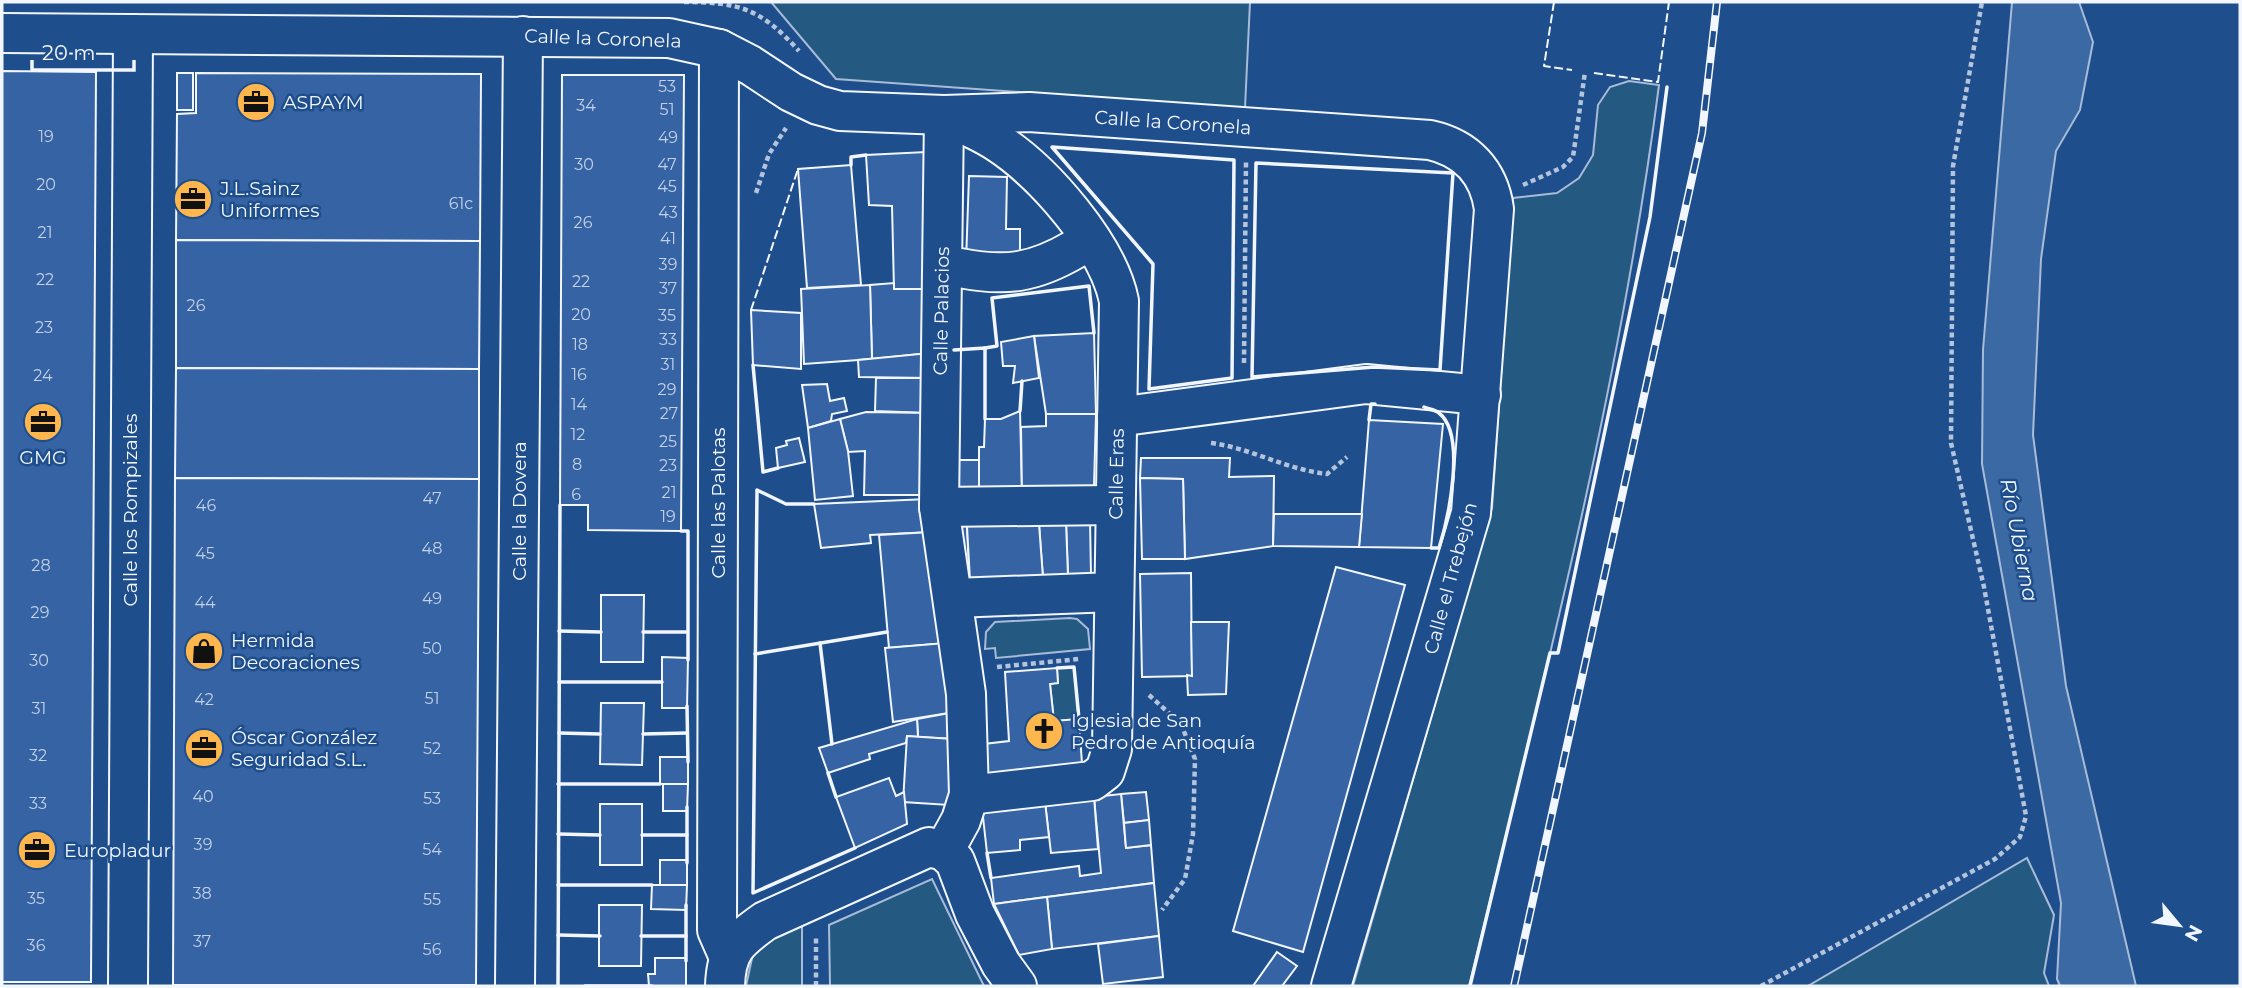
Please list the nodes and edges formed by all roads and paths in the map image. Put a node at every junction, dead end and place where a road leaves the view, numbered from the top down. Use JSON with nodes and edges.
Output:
{"nodes":[{"id":1,"x":724,"y":2,"type":"edge"},
{"id":2,"x":1982,"y":2,"type":"edge"},
{"id":3,"x":2,"y":33,"type":"edge"},
{"id":4,"x":133,"y":34,"type":"junction"},
{"id":5,"x":523,"y":36,"type":"junction"},
{"id":6,"x":719,"y":49,"type":"junction"},
{"id":7,"x":804,"y":57,"type":"dead end"},
{"id":8,"x":1585,"y":72,"type":"dead end"},
{"id":9,"x":944,"y":115,"type":"junction"},
{"id":10,"x":777,"y":123,"type":"dead end"},
{"id":11,"x":786,"y":128,"type":"junction"},
{"id":12,"x":797,"y":132,"type":"dead end"},
{"id":13,"x":1247,"y":152,"type":"dead end"},
{"id":14,"x":1483,"y":178,"type":"junction"},
{"id":15,"x":752,"y":207,"type":"dead end"},
{"id":16,"x":1075,"y":249,"type":"dead end"},
{"id":17,"x":960,"y":268,"type":"dead end"},
{"id":18,"x":1244,"y":372,"type":"dead end"},
{"id":19,"x":1481,"y":395,"type":"junction"},
{"id":20,"x":1117,"y":417,"type":"junction"},
{"id":21,"x":1204,"y":442,"type":"dead end"},
{"id":22,"x":1347,"y":457,"type":"dead end"},
{"id":23,"x":1115,"y":505,"type":"junction"},
{"id":24,"x":939,"y":508,"type":"junction"},
{"id":25,"x":1114,"y":592,"type":"junction"},
{"id":26,"x":954,"y":598,"type":"junction"},
{"id":27,"x":992,"y":667,"type":"dead end"},
{"id":28,"x":1097,"y":668,"type":"junction"},
{"id":29,"x":969,"y":795,"type":"junction"},
{"id":30,"x":944,"y":851,"type":"junction"},
{"id":31,"x":1163,"y":909,"type":"dead end"},
{"id":32,"x":816,"y":936,"type":"dead end"},
{"id":33,"x":727,"y":971,"type":"edge"},
{"id":34,"x":128,"y":986,"type":"edge"},
{"id":35,"x":516,"y":986,"type":"edge"},
{"id":36,"x":816,"y":986,"type":"edge"},
{"id":37,"x":1017,"y":986,"type":"edge"},
{"id":38,"x":1331,"y":986,"type":"edge"},
{"id":39,"x":1761,"y":986,"type":"edge"}],
"edges":[{"from":1,"to":7,"type":"path"},
{"from":2,"to":39,"type":"path"},
{"from":3,"to":4,"type":"street","name":"Calle la Coronela"},
{"from":4,"to":5,"type":"street","name":"Calle la Coronela"},
{"from":4,"to":34,"type":"street","name":"Calle los Rompizales"},
{"from":5,"to":6,"type":"street","name":"Calle la Coronela"},
{"from":5,"to":35,"type":"street","name":"Calle la Dovera"},
{"from":6,"to":9,"type":"street","name":"Calle la Coronela"},
{"from":6,"to":33,"type":"street","name":"Calle las Palotas"},
{"from":8,"to":14,"type":"path"},
{"from":9,"to":14,"type":"street","name":"Calle la Coronela"},
{"from":9,"to":20,"type":"street","name":"Calle Eras"},
{"from":9,"to":24,"type":"street","name":"Calle Palacios"},
{"from":10,"to":11,"type":"path"},
{"from":11,"to":12,"type":"path"},
{"from":11,"to":15,"type":"path"},
{"from":13,"to":18,"type":"path"},
{"from":14,"to":19,"type":"street","name":"Calle el Trebejón"},
{"from":16,"to":17,"type":"street"},
{"from":19,"to":20,"type":"street"},
{"from":19,"to":38,"type":"street","name":"Calle el Trebejón"},
{"from":20,"to":23,"type":"street","name":"Calle Eras"},
{"from":21,"to":22,"type":"path"},
{"from":23,"to":24,"type":"street"},
{"from":23,"to":25,"type":"street","name":"Calle Eras"},
{"from":24,"to":26,"type":"street","name":"Calle Palacios"},
{"from":25,"to":26,"type":"street"},
{"from":25,"to":28,"type":"street","name":"Calle Eras"},
{"from":26,"to":29,"type":"street","name":"Calle Palacios"},
{"from":27,"to":28,"type":"path"},
{"from":28,"to":29,"type":"street","name":"Calle Eras"},
{"from":28,"to":31,"type":"path"},
{"from":29,"to":30,"type":"street","name":"Calle Palacios"},
{"from":30,"to":33,"type":"street"},
{"from":30,"to":37,"type":"street"},
{"from":32,"to":36,"type":"path"}]}
